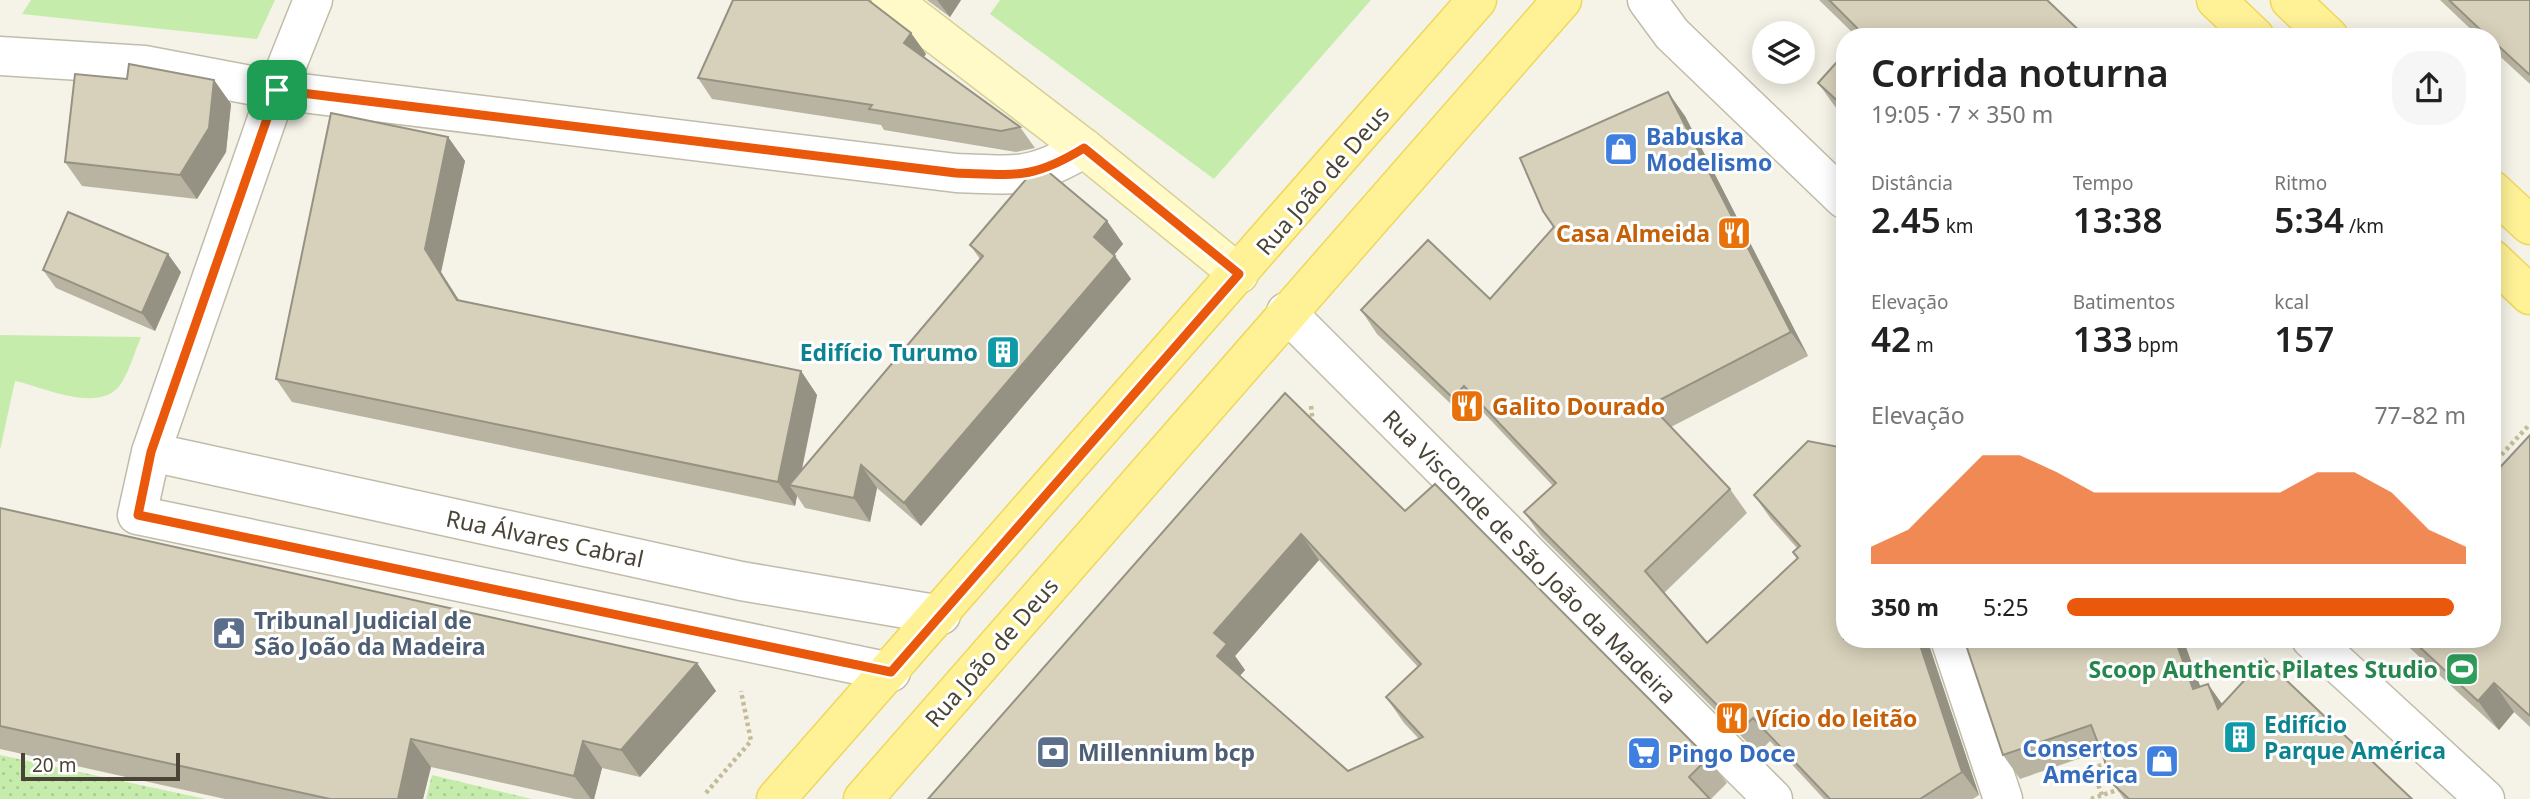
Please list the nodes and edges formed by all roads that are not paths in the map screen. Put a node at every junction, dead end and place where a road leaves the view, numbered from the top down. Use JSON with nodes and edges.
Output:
{"nodes":[{"id":1,"x":313,"y":0,"type":"edge"},
{"id":2,"x":891,"y":0,"type":"edge"},
{"id":3,"x":1477,"y":0,"type":"edge"},
{"id":4,"x":1562,"y":0,"type":"edge"},
{"id":5,"x":1647,"y":0,"type":"edge"},
{"id":6,"x":2216,"y":0,"type":"edge"},
{"id":7,"x":2290,"y":0,"type":"edge"},
{"id":8,"x":2246,"y":28,"type":"edge"},
{"id":9,"x":2320,"y":28,"type":"edge"},
{"id":10,"x":0,"y":56,"type":"edge"},
{"id":11,"x":277,"y":90,"type":"junction"},
{"id":12,"x":1084,"y":148,"type":"junction"},
{"id":13,"x":1836,"y":191,"type":"edge"},
{"id":14,"x":2501,"y":198,"type":"edge"},
{"id":15,"x":2530,"y":225,"type":"edge"},
{"id":16,"x":2501,"y":268,"type":"edge"},
{"id":17,"x":1239,"y":274,"type":"junction"},
{"id":18,"x":2530,"y":295,"type":"edge"},
{"id":19,"x":1286,"y":312,"type":"junction"},
{"id":20,"x":151,"y":452,"type":"junction"},
{"id":21,"x":941,"y":615,"type":"junction"},
{"id":22,"x":1953,"y":648,"type":"edge"},
{"id":23,"x":2321,"y":648,"type":"edge"},
{"id":24,"x":891,"y":672,"type":"junction"},
{"id":25,"x":776,"y":799,"type":"edge"},
{"id":26,"x":863,"y":799,"type":"edge"},
{"id":27,"x":1773,"y":799,"type":"edge"},
{"id":28,"x":2003,"y":799,"type":"edge"},
{"id":29,"x":2485,"y":799,"type":"edge"}],
"edges":[{"from":1,"to":11,"type":"street"},
{"from":2,"to":12,"type":"street"},
{"from":3,"to":17,"type":"main road","name":"Rua João de Deus"},
{"from":4,"to":19,"type":"main road","name":"Rua João de Deus"},
{"from":5,"to":13,"type":"street"},
{"from":6,"to":8,"type":"main road"},
{"from":7,"to":9,"type":"main road"},
{"from":10,"to":11,"type":"street"},
{"from":11,"to":12,"type":"street"},
{"from":11,"to":20,"type":"street"},
{"from":12,"to":17,"type":"street"},
{"from":14,"to":15,"type":"main road"},
{"from":16,"to":18,"type":"main road"},
{"from":17,"to":21,"type":"main road","name":"Rua João de Deus"},
{"from":19,"to":26,"type":"main road","name":"Rua João de Deus"},
{"from":19,"to":27,"type":"street","name":"Rua Visconde de São João da Madeira"},
{"from":20,"to":21,"type":"street","name":"Rua Álvares Cabral"},
{"from":20,"to":24,"type":"street"},
{"from":21,"to":24,"type":"main road","name":"Rua João de Deus"},
{"from":22,"to":28,"type":"street"},
{"from":23,"to":29,"type":"street"},
{"from":24,"to":25,"type":"main road","name":"Rua João de Deus"}]}
